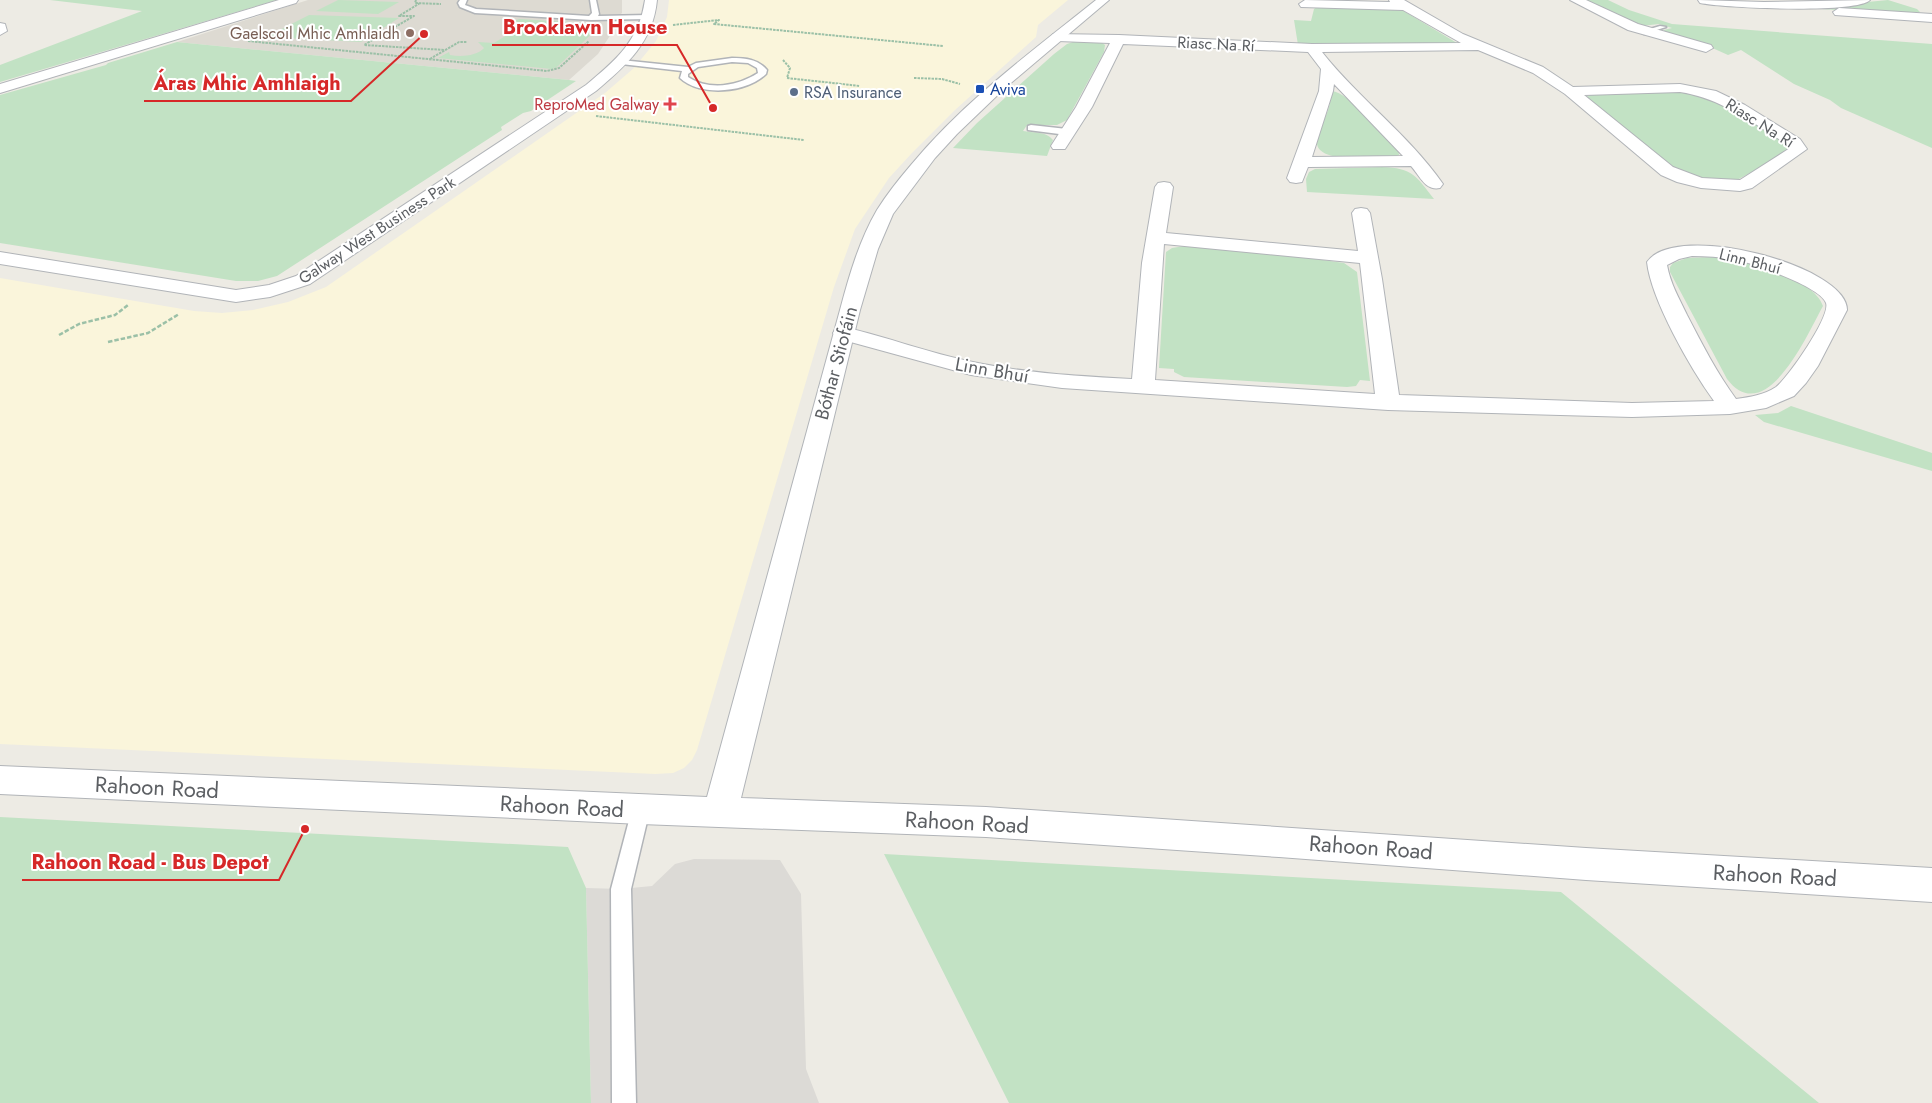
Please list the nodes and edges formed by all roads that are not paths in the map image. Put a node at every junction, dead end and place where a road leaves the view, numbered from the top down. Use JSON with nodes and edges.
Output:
{"nodes":[{"id":1,"x":292,"y":0,"type":"edge"},
{"id":2,"x":464,"y":0,"type":"edge"},
{"id":3,"x":593,"y":0,"type":"edge"},
{"id":4,"x":1103,"y":0,"type":"edge"},
{"id":5,"x":1576,"y":0,"type":"edge"},
{"id":6,"x":1704,"y":0,"type":"edge"},
{"id":7,"x":1864,"y":0,"type":"edge"},
{"id":8,"x":1306,"y":2,"type":"edge"},
{"id":9,"x":1399,"y":3,"type":"edge"},
{"id":10,"x":1910,"y":3,"type":"dead end"},
{"id":11,"x":650,"y":9,"type":"edge"},
{"id":12,"x":1804,"y":10,"type":"dead end"},
{"id":13,"x":1932,"y":11,"type":"edge"},
{"id":14,"x":1302,"y":17,"type":"dead end"},
{"id":15,"x":591,"y":18,"type":"junction"},
{"id":16,"x":1932,"y":18,"type":"edge"},
{"id":17,"x":1662,"y":27,"type":"dead end"},
{"id":18,"x":1644,"y":32,"type":"junction"},
{"id":19,"x":1058,"y":37,"type":"junction"},
{"id":20,"x":1119,"y":39,"type":"junction"},
{"id":21,"x":1480,"y":47,"type":"junction"},
{"id":22,"x":1312,"y":48,"type":"junction"},
{"id":23,"x":1706,"y":48,"type":"dead end"},
{"id":24,"x":620,"y":62,"type":"junction"},
{"id":25,"x":689,"y":69,"type":"junction"},
{"id":26,"x":1328,"y":70,"type":"junction"},
{"id":27,"x":0,"y":89,"type":"edge"},
{"id":28,"x":1570,"y":91,"type":"junction"},
{"id":29,"x":1031,"y":128,"type":"dead end"},
{"id":30,"x":1067,"y":132,"type":"junction"},
{"id":31,"x":1059,"y":146,"type":"dead end"},
{"id":32,"x":1416,"y":161,"type":"junction"},
{"id":33,"x":1302,"y":162,"type":"junction"},
{"id":34,"x":1296,"y":178,"type":"dead end"},
{"id":35,"x":1434,"y":184,"type":"dead end"},
{"id":36,"x":1164,"y":187,"type":"dead end"},
{"id":37,"x":1361,"y":212,"type":"dead end"},
{"id":38,"x":1157,"y":238,"type":"junction"},
{"id":39,"x":0,"y":258,"type":"edge"},
{"id":40,"x":1369,"y":258,"type":"junction"},
{"id":41,"x":844,"y":333,"type":"junction"},
{"id":42,"x":1143,"y":386,"type":"junction"},
{"id":43,"x":1388,"y":403,"type":"junction"},
{"id":44,"x":1730,"y":407,"type":"junction"},
{"id":45,"x":0,"y":780,"type":"edge"},
{"id":46,"x":641,"y":809,"type":"junction"},
{"id":47,"x":720,"y":812,"type":"junction"},
{"id":48,"x":1932,"y":885,"type":"edge"},
{"id":49,"x":624,"y":1103,"type":"edge"}],
"edges":[{"from":1,"to":27,"type":"street"},
{"from":2,"to":15,"type":"lane"},
{"from":3,"to":15,"type":"lane"},
{"from":4,"to":19,"type":"street","name":"Bóthar Stiofáin"},
{"from":5,"to":18,"type":"street"},
{"from":6,"to":7,"type":"street"},
{"from":8,"to":9,"type":"street"},
{"from":8,"to":14,"type":"street"},
{"from":9,"to":21,"type":"street","name":"Riasc Na Rí"},
{"from":10,"to":13,"type":"street"},
{"from":11,"to":15,"type":"lane"},
{"from":11,"to":24,"type":"street","name":"Galway West Business Park"},
{"from":12,"to":16,"type":"street"},
{"from":17,"to":18,"type":"lane"},
{"from":18,"to":23,"type":"street"},
{"from":19,"to":20,"type":"street","name":"Riasc Na Rí"},
{"from":19,"to":41,"type":"street","name":"Bóthar Stiofáin"},
{"from":20,"to":22,"type":"street","name":"Riasc Na Rí"},
{"from":20,"to":30,"type":"street"},
{"from":21,"to":22,"type":"street","name":"Riasc Na Rí"},
{"from":21,"to":28,"type":"street","name":"Riasc Na Rí"},
{"from":22,"to":26,"type":"street"},
{"from":24,"to":25,"type":"lane"},
{"from":24,"to":39,"type":"street","name":"Galway West Business Park"},
{"from":25,"to":25,"type":"lane"},
{"from":26,"to":32,"type":"street"},
{"from":26,"to":33,"type":"street"},
{"from":28,"to":28,"type":"street","name":"Riasc Na Rí"},
{"from":29,"to":30,"type":"lane"},
{"from":30,"to":31,"type":"street"},
{"from":32,"to":33,"type":"street"},
{"from":32,"to":35,"type":"street"},
{"from":33,"to":34,"type":"street"},
{"from":36,"to":38,"type":"street"},
{"from":37,"to":40,"type":"street"},
{"from":38,"to":40,"type":"street"},
{"from":38,"to":42,"type":"street"},
{"from":40,"to":43,"type":"street"},
{"from":41,"to":42,"type":"street","name":"Linn Bhuí"},
{"from":41,"to":47,"type":"street","name":"Bóthar Stiofáin"},
{"from":42,"to":43,"type":"street","name":"Linn Bhuí"},
{"from":43,"to":44,"type":"street","name":"Linn Bhuí"},
{"from":44,"to":44,"type":"street","name":"Linn Bhuí"},
{"from":45,"to":46,"type":"street","name":"Rahoon Road"},
{"from":46,"to":47,"type":"street","name":"Rahoon Road"},
{"from":46,"to":49,"type":"lane"},
{"from":47,"to":48,"type":"street","name":"Rahoon Road"}]}
